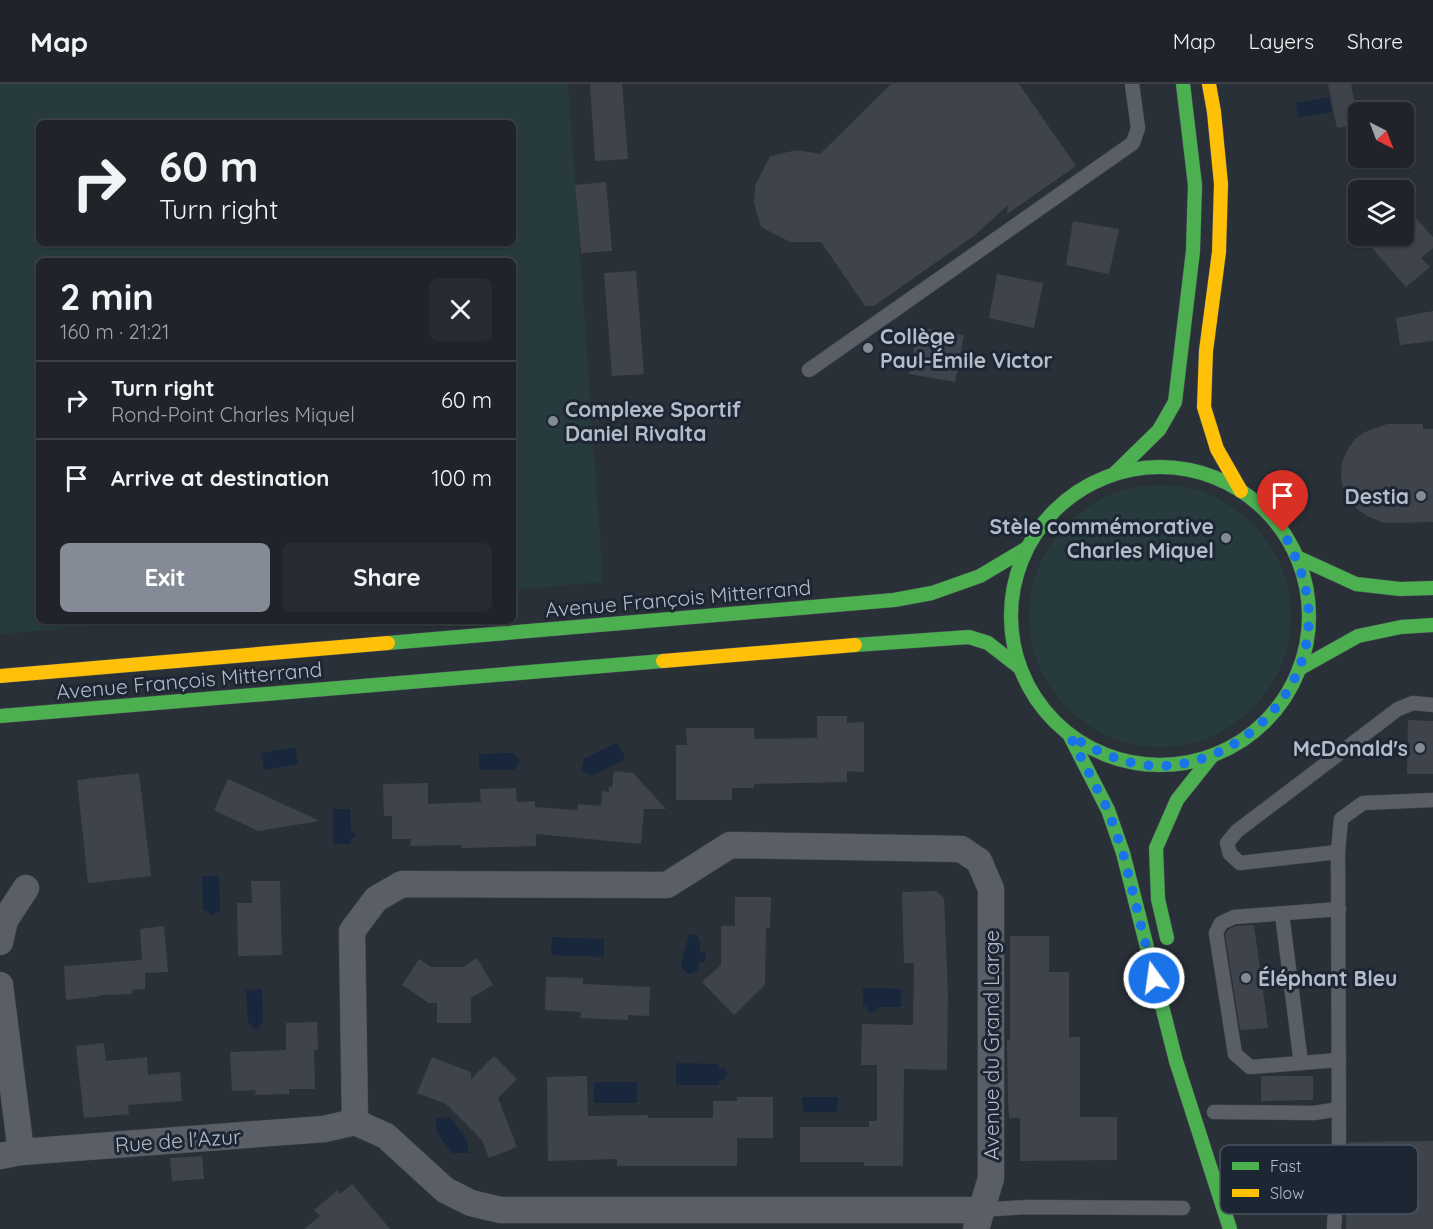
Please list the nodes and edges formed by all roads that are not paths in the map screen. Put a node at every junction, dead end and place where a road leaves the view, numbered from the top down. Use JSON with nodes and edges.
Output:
{"nodes":[{"id":1,"x":1132,"y":84,"type":"edge"},
{"id":2,"x":1183,"y":84,"type":"edge"},
{"id":3,"x":1209,"y":84,"type":"edge"},
{"id":4,"x":809,"y":370,"type":"dead end"},
{"id":5,"x":1114,"y":474,"type":"junction"},
{"id":6,"x":1241,"y":491,"type":"junction"},
{"id":7,"x":1027,"y":548,"type":"junction"},
{"id":8,"x":1297,"y":557,"type":"junction"},
{"id":9,"x":1433,"y":588,"type":"edge"},
{"id":10,"x":1433,"y":625,"type":"edge"},
{"id":11,"x":1401,"y":627,"type":"junction"},
{"id":12,"x":1433,"y":631,"type":"edge"},
{"id":13,"x":1019,"y":667,"type":"junction"},
{"id":14,"x":1299,"y":669,"type":"junction"},
{"id":15,"x":0,"y":676,"type":"edge"},
{"id":16,"x":1433,"y":705,"type":"edge"},
{"id":17,"x":0,"y":716,"type":"edge"},
{"id":18,"x":1070,"y":736,"type":"junction"},
{"id":19,"x":1212,"y":756,"type":"junction"},
{"id":20,"x":1433,"y":800,"type":"edge"},
{"id":21,"x":1338,"y":852,"type":"junction"},
{"id":22,"x":26,"y":888,"type":"dead end"},
{"id":23,"x":1339,"y":909,"type":"junction"},
{"id":24,"x":1282,"y":914,"type":"junction"},
{"id":25,"x":0,"y":942,"type":"edge"},
{"id":26,"x":1171,"y":954,"type":"dead end"},
{"id":27,"x":0,"y":985,"type":"edge"},
{"id":28,"x":1339,"y":1060,"type":"junction"},
{"id":29,"x":1301,"y":1063,"type":"junction"},
{"id":30,"x":1339,"y":1108,"type":"junction"},
{"id":31,"x":1214,"y":1112,"type":"dead end"},
{"id":32,"x":355,"y":1122,"type":"junction"},
{"id":33,"x":1337,"y":1145,"type":"edge"},
{"id":34,"x":10,"y":1154,"type":"edge"},
{"id":35,"x":1220,"y":1198,"type":"edge"},
{"id":36,"x":1183,"y":1208,"type":"dead end"},
{"id":37,"x":1225,"y":1214,"type":"edge"},
{"id":38,"x":1335,"y":1214,"type":"edge"},
{"id":39,"x":978,"y":1219,"type":"edge"},
{"id":40,"x":1230,"y":1229,"type":"edge"},
{"id":41,"x":1334,"y":1229,"type":"edge"}],
"edges":[{"from":1,"to":4,"type":"lane"},
{"from":2,"to":5,"type":"main road"},
{"from":3,"to":6,"type":"main road"},
{"from":5,"to":6,"type":"main road"},
{"from":5,"to":7,"type":"main road"},
{"from":6,"to":8,"type":"main road"},
{"from":7,"to":13,"type":"main road"},
{"from":7,"to":15,"type":"main road","name":"Avenue François Mitterrand"},
{"from":8,"to":9,"type":"main road"},
{"from":8,"to":14,"type":"main road"},
{"from":10,"to":11,"type":"main road"},
{"from":11,"to":12,"type":"street"},
{"from":11,"to":14,"type":"main road"},
{"from":13,"to":17,"type":"main road","name":"Avenue François Mitterrand"},
{"from":13,"to":18,"type":"main road"},
{"from":14,"to":19,"type":"main road"},
{"from":16,"to":21,"type":"lane"},
{"from":18,"to":19,"type":"main road"},
{"from":18,"to":35,"type":"main road"},
{"from":19,"to":26,"type":"main road"},
{"from":20,"to":21,"type":"lane"},
{"from":21,"to":23,"type":"lane"},
{"from":22,"to":25,"type":"street"},
{"from":23,"to":24,"type":"lane"},
{"from":23,"to":28,"type":"lane"},
{"from":24,"to":29,"type":"lane"},
{"from":24,"to":29,"type":"lane"},
{"from":27,"to":34,"type":"street"},
{"from":28,"to":29,"type":"lane"},
{"from":28,"to":30,"type":"lane"},
{"from":30,"to":31,"type":"lane"},
{"from":30,"to":33,"type":"lane"},
{"from":32,"to":34,"type":"street","name":"Rue de l'Azur"},
{"from":32,"to":39,"type":"street"},
{"from":32,"to":39,"type":"street","name":"Avenue du Grand Large"},
{"from":36,"to":39,"type":"lane"},
{"from":37,"to":40,"type":"main road"},
{"from":38,"to":41,"type":"lane"}]}
